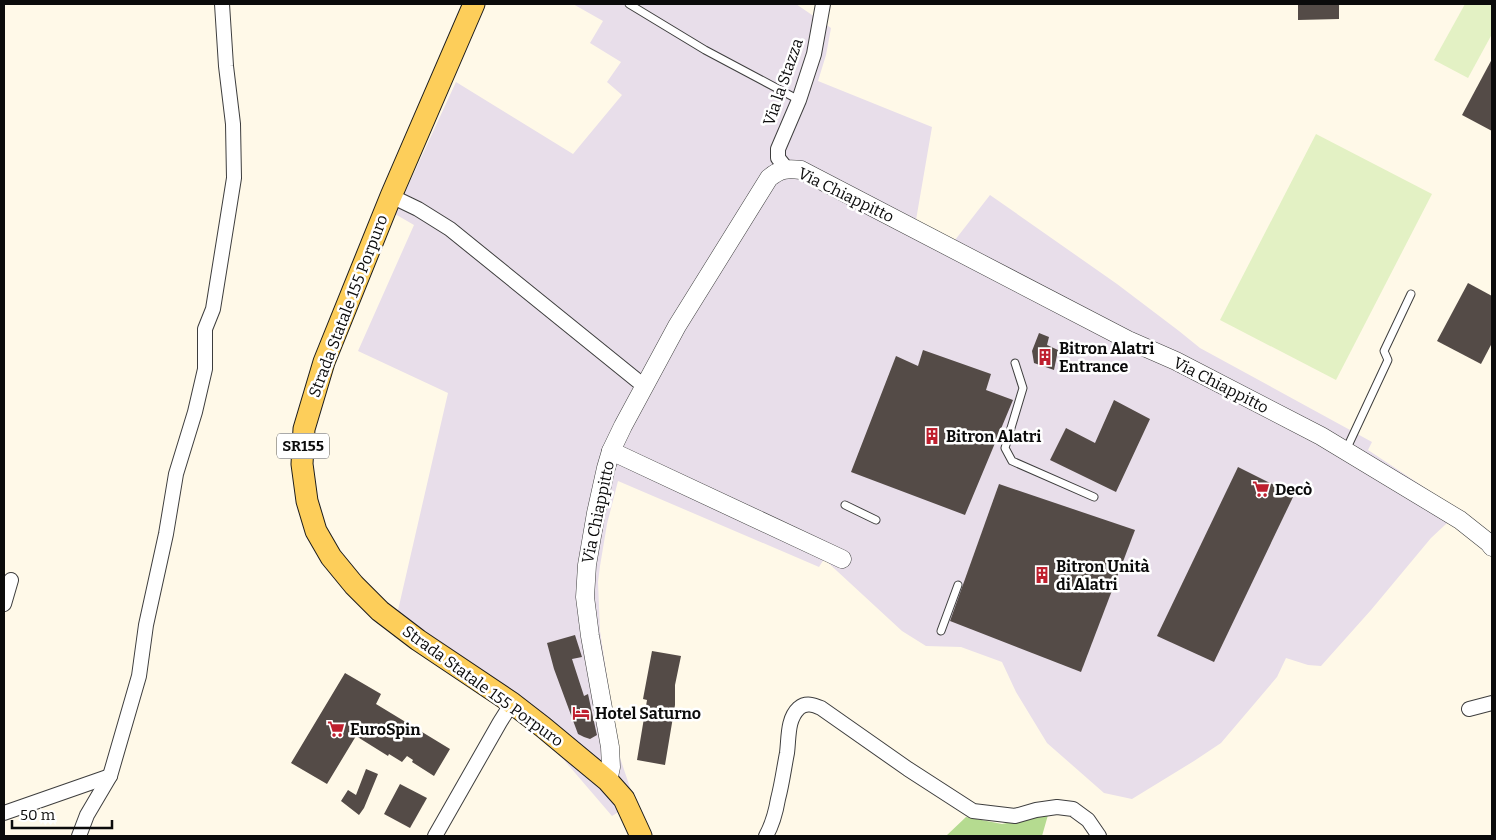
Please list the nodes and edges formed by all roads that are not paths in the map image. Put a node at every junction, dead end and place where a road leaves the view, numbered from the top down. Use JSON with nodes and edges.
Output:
{"nodes":[{"id":1,"x":222,"y":4,"type":"edge"},
{"id":2,"x":474,"y":4,"type":"edge"},
{"id":3,"x":629,"y":4,"type":"edge"},
{"id":4,"x":823,"y":4,"type":"edge"},
{"id":5,"x":799,"y":100,"type":"junction"},
{"id":6,"x":786,"y":168,"type":"junction"},
{"id":7,"x":391,"y":196,"type":"junction"},
{"id":8,"x":1411,"y":294,"type":"dead end"},
{"id":9,"x":1015,"y":363,"type":"dead end"},
{"id":10,"x":644,"y":386,"type":"junction"},
{"id":11,"x":611,"y":451,"type":"junction"},
{"id":12,"x":1346,"y":451,"type":"junction"},
{"id":13,"x":1094,"y":497,"type":"dead end"},
{"id":14,"x":845,"y":505,"type":"dead end"},
{"id":15,"x":876,"y":520,"type":"dead end"},
{"id":16,"x":1492,"y":547,"type":"edge"},
{"id":17,"x":842,"y":559,"type":"dead end"},
{"id":18,"x":11,"y":580,"type":"dead end"},
{"id":19,"x":958,"y":585,"type":"dead end"},
{"id":20,"x":4,"y":604,"type":"edge"},
{"id":21,"x":941,"y":631,"type":"dead end"},
{"id":22,"x":512,"y":703,"type":"junction"},
{"id":23,"x":1492,"y":703,"type":"edge"},
{"id":24,"x":1469,"y":709,"type":"dead end"},
{"id":25,"x":110,"y":776,"type":"junction"},
{"id":26,"x":608,"y":781,"type":"junction"},
{"id":27,"x":4,"y":814,"type":"edge"},
{"id":28,"x":79,"y":836,"type":"edge"},
{"id":29,"x":435,"y":836,"type":"edge"},
{"id":30,"x":641,"y":836,"type":"edge"},
{"id":31,"x":766,"y":836,"type":"edge"},
{"id":32,"x":1099,"y":836,"type":"edge"}],
"edges":[{"from":1,"to":25,"type":"street"},
{"from":2,"to":7,"type":"main road","name":"Strada Statale 155 Porpuro","number":"SR155"},
{"from":3,"to":5,"type":"lane"},
{"from":4,"to":5,"type":"street","name":"Via la Stazza"},
{"from":5,"to":6,"type":"street","name":"Via la Stazza"},
{"from":6,"to":10,"type":"street","name":"Via Chiappitto"},
{"from":6,"to":12,"type":"street","name":"Via Chiappitto"},
{"from":7,"to":10,"type":"street"},
{"from":7,"to":22,"type":"main road","name":"Strada Statale 155 Porpuro","number":"SR155"},
{"from":8,"to":12,"type":"lane"},
{"from":9,"to":13,"type":"lane"},
{"from":10,"to":11,"type":"street","name":"Via Chiappitto"},
{"from":11,"to":17,"type":"street"},
{"from":11,"to":26,"type":"street","name":"Via Chiappitto"},
{"from":12,"to":16,"type":"street","name":"Via Chiappitto"},
{"from":14,"to":15,"type":"lane"},
{"from":18,"to":20,"type":"street"},
{"from":19,"to":21,"type":"lane"},
{"from":22,"to":26,"type":"main road","name":"Strada Statale 155 Porpuro","number":"SR155"},
{"from":22,"to":29,"type":"street"},
{"from":23,"to":24,"type":"street"},
{"from":25,"to":27,"type":"street"},
{"from":25,"to":28,"type":"street"},
{"from":26,"to":30,"type":"main road","name":"Strada Statale 155 Porpuro","number":"SR155"},
{"from":31,"to":32,"type":"street"}]}
